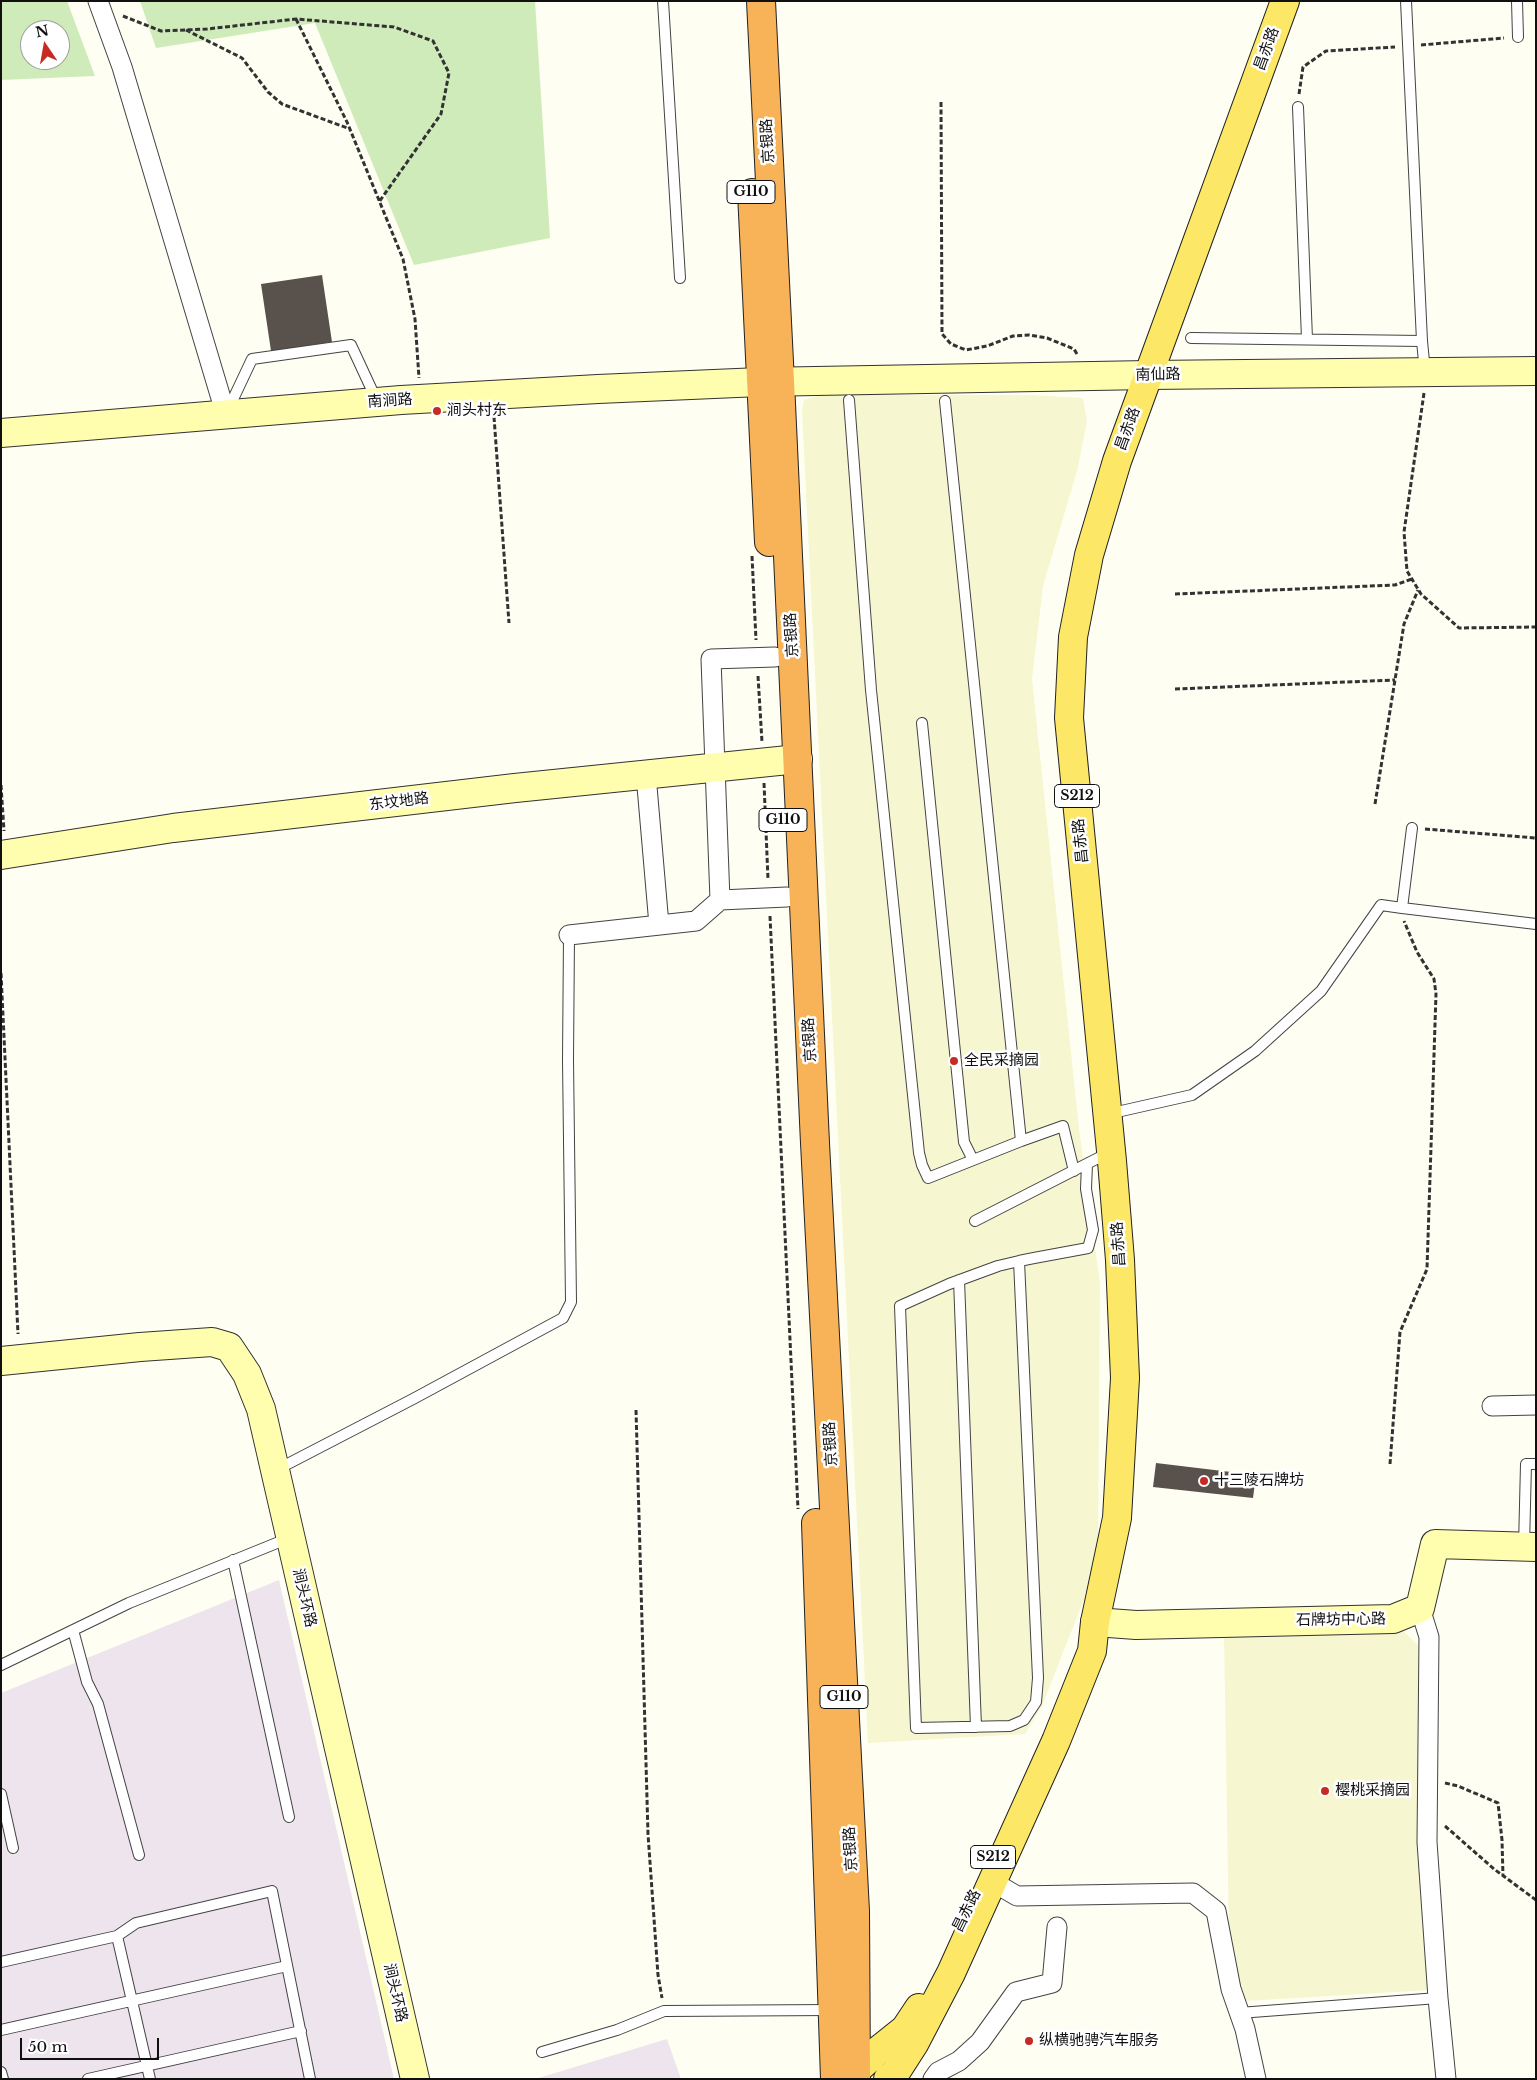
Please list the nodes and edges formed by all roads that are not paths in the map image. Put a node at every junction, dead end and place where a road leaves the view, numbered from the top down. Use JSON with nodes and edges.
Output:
{"nodes":[{"id":1,"x":98,"y":1,"type":"edge"},
{"id":2,"x":663,"y":1,"type":"edge"},
{"id":3,"x":743,"y":1,"type":"edge"},
{"id":4,"x":761,"y":1,"type":"edge"},
{"id":5,"x":1284,"y":1,"type":"edge"},
{"id":6,"x":1406,"y":1,"type":"edge"},
{"id":7,"x":1517,"y":1,"type":"edge"},
{"id":8,"x":1518,"y":37,"type":"dead end"},
{"id":9,"x":1298,"y":106,"type":"dead end"},
{"id":10,"x":680,"y":278,"type":"dead end"},
{"id":11,"x":1191,"y":338,"type":"dead end"},
{"id":12,"x":1308,"y":339,"type":"junction"},
{"id":13,"x":1422,"y":340,"type":"junction"},
{"id":14,"x":1536,"y":371,"type":"edge"},
{"id":15,"x":1426,"y":372,"type":"junction"},
{"id":16,"x":1148,"y":375,"type":"junction"},
{"id":17,"x":770,"y":382,"type":"junction"},
{"id":18,"x":849,"y":400,"type":"dead end"},
{"id":19,"x":946,"y":401,"type":"dead end"},
{"id":20,"x":377,"y":402,"type":"junction"},
{"id":21,"x":226,"y":414,"type":"junction"},
{"id":22,"x":1,"y":434,"type":"edge"},
{"id":23,"x":766,"y":657,"type":"junction"},
{"id":24,"x":922,"y":723,"type":"dead end"},
{"id":25,"x":780,"y":761,"type":"junction"},
{"id":26,"x":715,"y":768,"type":"junction"},
{"id":27,"x":646,"y":775,"type":"junction"},
{"id":28,"x":1412,"y":828,"type":"road end"},
{"id":29,"x":4,"y":855,"type":"edge"},
{"id":30,"x":778,"y":897,"type":"junction"},
{"id":31,"x":720,"y":900,"type":"junction"},
{"id":32,"x":1402,"y":908,"type":"junction"},
{"id":33,"x":1536,"y":924,"type":"edge"},
{"id":34,"x":659,"y":925,"type":"junction"},
{"id":35,"x":569,"y":935,"type":"joint"},
{"id":36,"x":1108,"y":1114,"type":"junction"},
{"id":37,"x":1021,"y":1141,"type":"junction"},
{"id":38,"x":1112,"y":1152,"type":"junction"},
{"id":39,"x":973,"y":1160,"type":"junction"},
{"id":40,"x":1087,"y":1164,"type":"junction"},
{"id":41,"x":1074,"y":1170,"type":"junction"},
{"id":42,"x":975,"y":1221,"type":"dead end"},
{"id":43,"x":805,"y":1259,"type":"junction"},
{"id":44,"x":1019,"y":1261,"type":"junction"},
{"id":45,"x":959,"y":1280,"type":"junction"},
{"id":46,"x":808,"y":1318,"type":"junction"},
{"id":47,"x":1,"y":1360,"type":"edge"},
{"id":48,"x":1536,"y":1405,"type":"edge"},
{"id":49,"x":1492,"y":1406,"type":"dead end"},
{"id":50,"x":1536,"y":1464,"type":"edge"},
{"id":51,"x":275,"y":1470,"type":"junction"},
{"id":52,"x":290,"y":1537,"type":"junction"},
{"id":53,"x":1530,"y":1547,"type":"edge"},
{"id":54,"x":233,"y":1560,"type":"junction"},
{"id":55,"x":1420,"y":1608,"type":"junction"},
{"id":56,"x":1095,"y":1622,"type":"junction"},
{"id":57,"x":73,"y":1630,"type":"junction"},
{"id":58,"x":1,"y":1665,"type":"edge"},
{"id":59,"x":976,"y":1726,"type":"junction"},
{"id":60,"x":1,"y":1794,"type":"edge"},
{"id":61,"x":289,"y":1817,"type":"dead end"},
{"id":62,"x":13,"y":1848,"type":"dead end"},
{"id":63,"x":139,"y":1855,"type":"dead end"},
{"id":64,"x":993,"y":1882,"type":"junction"},
{"id":65,"x":1057,"y":1927,"type":"dead end"},
{"id":66,"x":117,"y":1936,"type":"junction"},
{"id":67,"x":1,"y":1962,"type":"edge"},
{"id":68,"x":287,"y":1966,"type":"junction"},
{"id":69,"x":1438,"y":1998,"type":"junction"},
{"id":70,"x":132,"y":2001,"type":"junction"},
{"id":71,"x":832,"y":2010,"type":"junction"},
{"id":72,"x":1240,"y":2013,"type":"junction"},
{"id":73,"x":1,"y":2030,"type":"edge"},
{"id":74,"x":301,"y":2031,"type":"junction"},
{"id":75,"x":542,"y":2052,"type":"dead end"},
{"id":76,"x":147,"y":2066,"type":"junction"},
{"id":77,"x":1,"y":2072,"type":"edge"},
{"id":78,"x":849,"y":2076,"type":"edge"},
{"id":79,"x":897,"y":2076,"type":"edge"},
{"id":80,"x":3,"y":2079,"type":"edge"},
{"id":81,"x":88,"y":2079,"type":"edge"},
{"id":82,"x":150,"y":2079,"type":"edge"},
{"id":83,"x":310,"y":2079,"type":"edge"},
{"id":84,"x":415,"y":2079,"type":"edge"},
{"id":85,"x":933,"y":2079,"type":"edge"},
{"id":86,"x":1256,"y":2079,"type":"edge"},
{"id":87,"x":1446,"y":2079,"type":"edge"}],
"edges":[{"from":1,"to":21,"type":"street"},
{"from":2,"to":10,"type":"lane"},
{"from":3,"to":17,"type":"highway","name":"京银路","number":"G110"},
{"from":4,"to":17,"type":"highway","name":"京银路","number":"G110"},
{"from":5,"to":16,"type":"main road","name":"昌赤路","number":"S212"},
{"from":6,"to":13,"type":"lane"},
{"from":7,"to":8,"type":"lane"},
{"from":9,"to":12,"type":"lane"},
{"from":11,"to":12,"type":"lane"},
{"from":12,"to":13,"type":"lane"},
{"from":13,"to":15,"type":"lane"},
{"from":14,"to":15,"type":"street","name":"南仙路"},
{"from":15,"to":16,"type":"street","name":"南仙路"},
{"from":16,"to":17,"type":"street","name":"南仙路"},
{"from":16,"to":36,"type":"main road","name":"昌赤路","number":"S212"},
{"from":17,"to":20,"type":"street","name":"南涧路"},
{"from":17,"to":23,"type":"highway","name":"京银路","number":"G110"},
{"from":17,"to":25,"type":"highway","name":"京银路","number":"G110"},
{"from":18,"to":39,"type":"lane"},
{"from":19,"to":37,"type":"lane"},
{"from":20,"to":21,"type":"street","name":"南涧路"},
{"from":20,"to":21,"type":"lane"},
{"from":21,"to":22,"type":"street","name":"南涧路"},
{"from":23,"to":25,"type":"highway","name":"京银路","number":"G110"},
{"from":23,"to":26,"type":"street"},
{"from":24,"to":39,"type":"lane"},
{"from":25,"to":26,"type":"street","name":"东坟地路"},
{"from":25,"to":30,"type":"highway","name":"京银路","number":"G110"},
{"from":25,"to":43,"type":"highway","name":"京银路","number":"G110"},
{"from":26,"to":27,"type":"street","name":"东坟地路"},
{"from":26,"to":31,"type":"street"},
{"from":27,"to":29,"type":"street","name":"东坟地路"},
{"from":27,"to":34,"type":"street"},
{"from":28,"to":32,"type":"lane"},
{"from":30,"to":31,"type":"street"},
{"from":30,"to":43,"type":"highway","name":"京银路","number":"G110"},
{"from":31,"to":34,"type":"street"},
{"from":32,"to":33,"type":"lane"},
{"from":32,"to":36,"type":"lane"},
{"from":34,"to":35,"type":"street"},
{"from":35,"to":51,"type":"lane"},
{"from":36,"to":38,"type":"main road","name":"昌赤路","number":"S212"},
{"from":37,"to":39,"type":"lane"},
{"from":37,"to":41,"type":"lane"},
{"from":38,"to":40,"type":"lane"},
{"from":38,"to":56,"type":"main road","name":"昌赤路","number":"S212"},
{"from":40,"to":41,"type":"lane"},
{"from":40,"to":44,"type":"lane"},
{"from":41,"to":42,"type":"lane"},
{"from":43,"to":46,"type":"highway","name":"京银路","number":"G110"},
{"from":44,"to":45,"type":"lane"},
{"from":44,"to":59,"type":"lane"},
{"from":45,"to":59,"type":"lane"},
{"from":45,"to":59,"type":"lane"},
{"from":46,"to":71,"type":"highway","name":"京银路","number":"G110"},
{"from":46,"to":78,"type":"highway","name":"京银路","number":"G110"},
{"from":47,"to":51,"type":"street","name":"涧头环路"},
{"from":48,"to":49,"type":"street"},
{"from":50,"to":53,"type":"lane"},
{"from":51,"to":52,"type":"street","name":"涧头环路"},
{"from":52,"to":54,"type":"lane"},
{"from":52,"to":84,"type":"street","name":"涧头环路"},
{"from":53,"to":55,"type":"street"},
{"from":54,"to":57,"type":"lane"},
{"from":54,"to":61,"type":"lane"},
{"from":55,"to":56,"type":"street","name":"石牌坊中心路"},
{"from":55,"to":69,"type":"street"},
{"from":56,"to":64,"type":"main road","name":"昌赤路","number":"S212"},
{"from":56,"to":78,"type":"main road","name":"昌赤路","number":"S212"},
{"from":57,"to":58,"type":"lane"},
{"from":57,"to":63,"type":"lane"},
{"from":60,"to":62,"type":"lane"},
{"from":64,"to":72,"type":"street"},
{"from":64,"to":79,"type":"main road","name":"昌赤路","number":"S212"},
{"from":65,"to":85,"type":"street"},
{"from":66,"to":67,"type":"lane"},
{"from":66,"to":68,"type":"lane"},
{"from":66,"to":70,"type":"lane"},
{"from":68,"to":70,"type":"lane"},
{"from":68,"to":74,"type":"lane"},
{"from":69,"to":72,"type":"lane"},
{"from":69,"to":87,"type":"street"},
{"from":70,"to":73,"type":"lane"},
{"from":70,"to":76,"type":"lane"},
{"from":71,"to":75,"type":"lane"},
{"from":71,"to":78,"type":"highway","name":"京银路","number":"G110"},
{"from":72,"to":86,"type":"street"},
{"from":74,"to":76,"type":"lane"},
{"from":74,"to":83,"type":"lane"},
{"from":76,"to":81,"type":"lane"},
{"from":76,"to":82,"type":"lane"},
{"from":77,"to":80,"type":"lane"}]}
